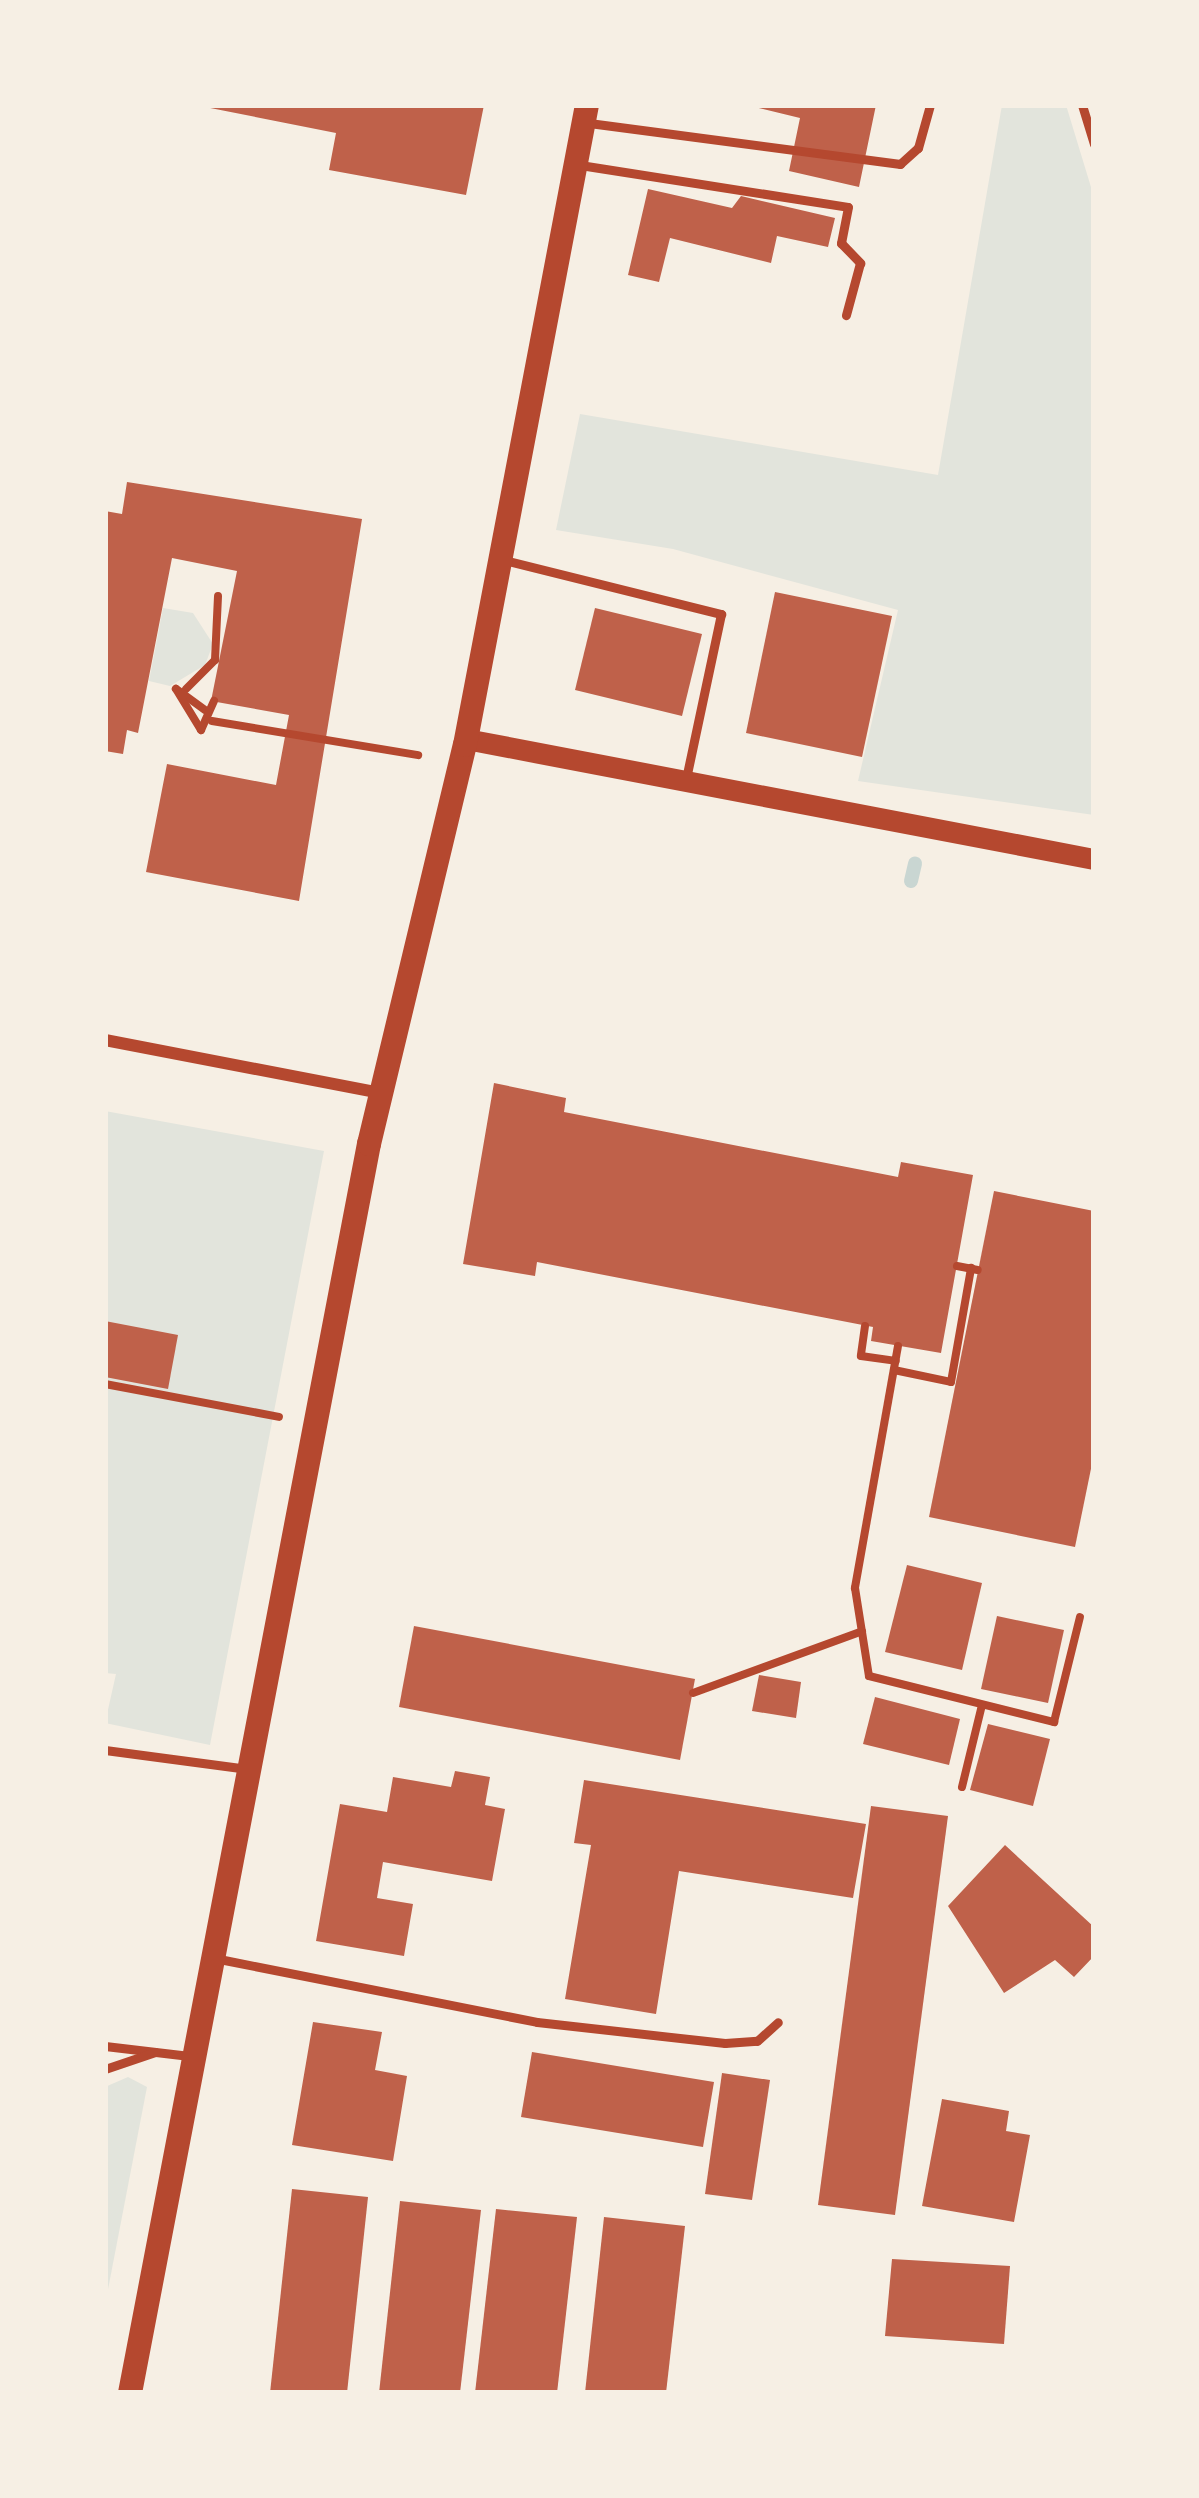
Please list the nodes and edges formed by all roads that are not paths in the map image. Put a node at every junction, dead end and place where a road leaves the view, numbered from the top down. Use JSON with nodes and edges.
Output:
{"nodes":[{"id":1,"x":930,"y":105,"type":"edge"},
{"id":2,"x":1082,"y":105,"type":"edge"},
{"id":3,"x":585,"y":114,"type":"edge"},
{"id":4,"x":1094,"y":144,"type":"edge"},
{"id":5,"x":576,"y":164,"type":"junction"},
{"id":6,"x":846,"y":315,"type":"dead end"},
{"id":7,"x":498,"y":559,"type":"junction"},
{"id":8,"x":466,"y":739,"type":"junction"},
{"id":9,"x":685,"y":783,"type":"junction"},
{"id":10,"x":1094,"y":859,"type":"edge"},
{"id":11,"x":105,"y":1040,"type":"edge"},
{"id":12,"x":380,"y":1093,"type":"junction"},
{"id":13,"x":105,"y":1750,"type":"edge"},
{"id":14,"x":254,"y":1769,"type":"junction"},
{"id":15,"x":214,"y":1958,"type":"junction"},
{"id":16,"x":778,"y":2022,"type":"dead end"},
{"id":17,"x":105,"y":2046,"type":"edge"},
{"id":18,"x":160,"y":2050,"type":"junction"},
{"id":19,"x":195,"y":2057,"type":"junction"},
{"id":20,"x":105,"y":2068,"type":"edge"},
{"id":21,"x":130,"y":2393,"type":"edge"}],
"edges":[{"from":1,"to":3,"type":"lane"},
{"from":2,"to":4,"type":"lane"},
{"from":3,"to":5,"type":"main road"},
{"from":5,"to":6,"type":"lane"},
{"from":5,"to":7,"type":"main road"},
{"from":7,"to":8,"type":"main road"},
{"from":7,"to":9,"type":"lane"},
{"from":8,"to":9,"type":"street"},
{"from":8,"to":12,"type":"main road"},
{"from":9,"to":10,"type":"street"},
{"from":11,"to":12,"type":"street"},
{"from":12,"to":14,"type":"main road"},
{"from":13,"to":14,"type":"lane"},
{"from":14,"to":15,"type":"main road"},
{"from":15,"to":16,"type":"lane"},
{"from":15,"to":19,"type":"main road"},
{"from":17,"to":18,"type":"lane"},
{"from":18,"to":19,"type":"lane"},
{"from":18,"to":20,"type":"lane"},
{"from":19,"to":21,"type":"main road"}]}
